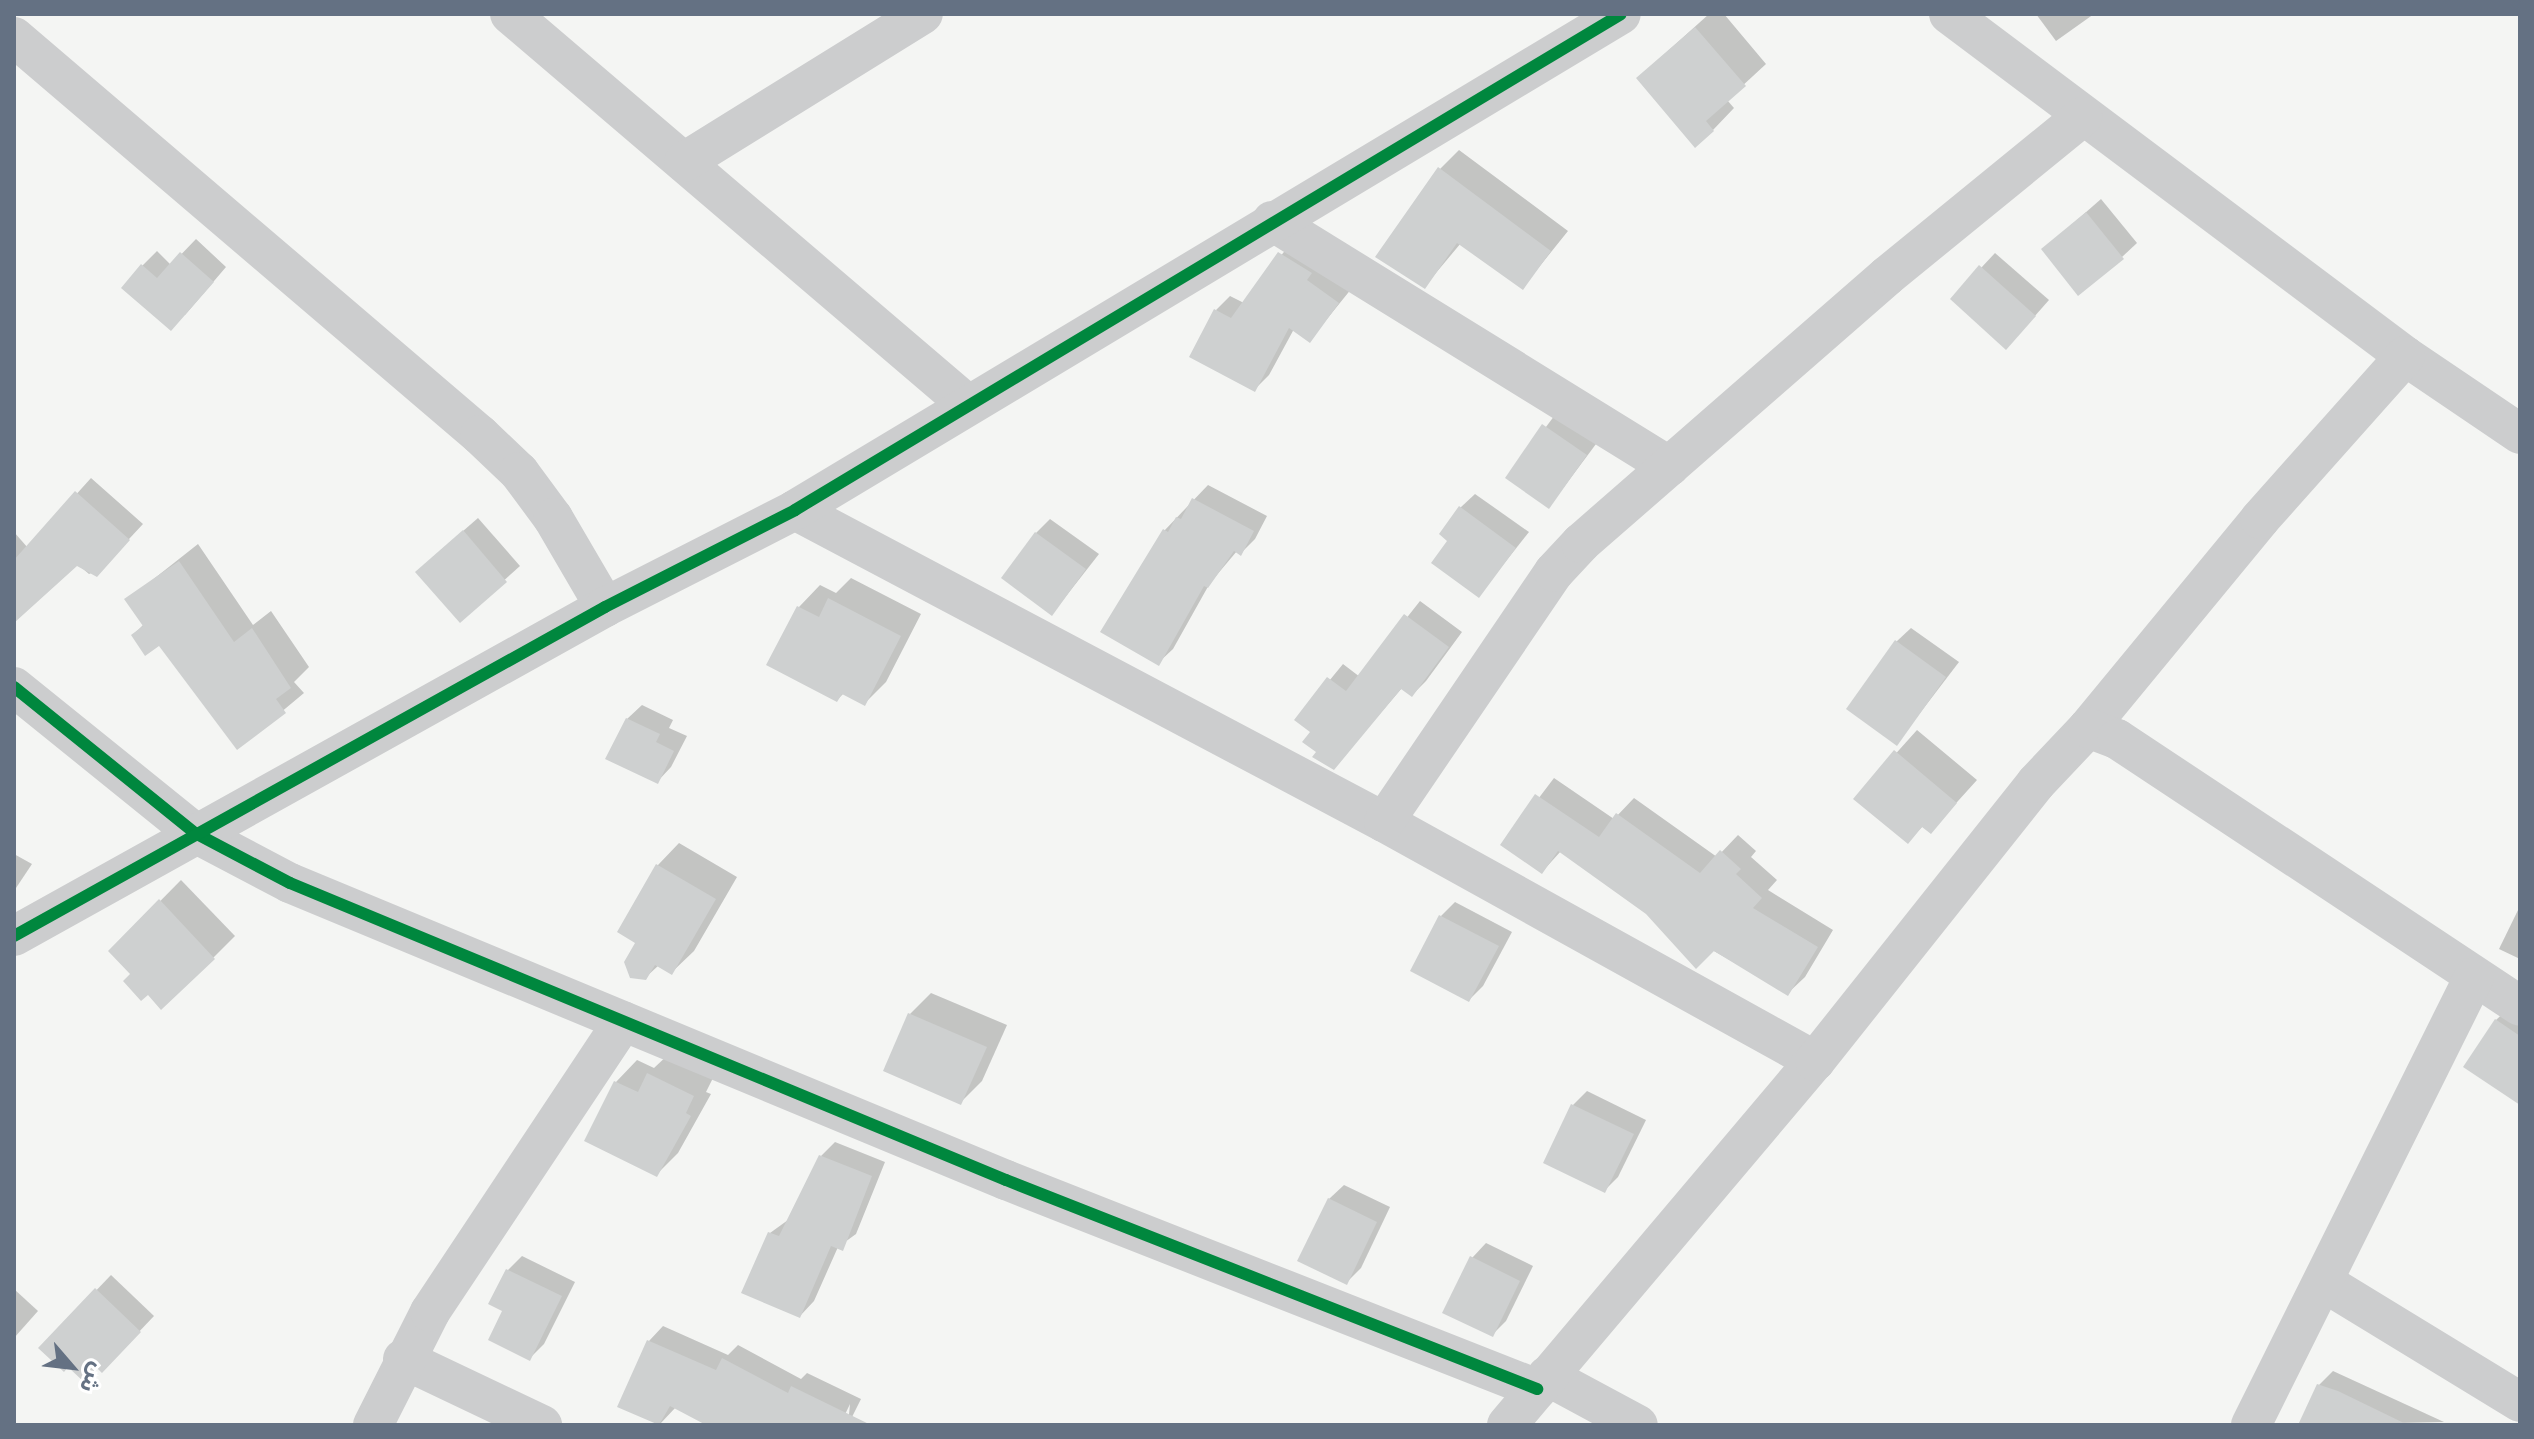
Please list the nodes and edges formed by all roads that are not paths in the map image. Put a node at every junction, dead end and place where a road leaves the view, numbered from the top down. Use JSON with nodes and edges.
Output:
{"nodes":[{"id":1,"x":510,"y":14,"type":"edge"},
{"id":2,"x":923,"y":14,"type":"edge"},
{"id":3,"x":1621,"y":14,"type":"edge"},
{"id":4,"x":1949,"y":14,"type":"edge"},
{"id":5,"x":14,"y":37,"type":"edge"},
{"id":6,"x":2082,"y":117,"type":"junction"},
{"id":7,"x":684,"y":162,"type":"junction"},
{"id":8,"x":1272,"y":221,"type":"junction"},
{"id":9,"x":2405,"y":356,"type":"junction"},
{"id":10,"x":967,"y":404,"type":"junction"},
{"id":11,"x":2520,"y":434,"type":"edge"},
{"id":12,"x":1669,"y":466,"type":"junction"},
{"id":13,"x":795,"y":510,"type":"junction"},
{"id":14,"x":605,"y":607,"type":"junction"},
{"id":15,"x":14,"y":687,"type":"edge"},
{"id":16,"x":2088,"y":728,"type":"junction"},
{"id":17,"x":1384,"y":822,"type":"junction"},
{"id":18,"x":195,"y":833,"type":"junction"},
{"id":19,"x":14,"y":936,"type":"edge"},
{"id":20,"x":2474,"y":977,"type":"junction"},
{"id":21,"x":2520,"y":1006,"type":"edge"},
{"id":22,"x":623,"y":1021,"type":"junction"},
{"id":23,"x":1815,"y":1061,"type":"junction"},
{"id":24,"x":2325,"y":1283,"type":"junction"},
{"id":25,"x":403,"y":1359,"type":"junction"},
{"id":26,"x":1542,"y":1382,"type":"junction"},
{"id":27,"x":2520,"y":1402,"type":"edge"},
{"id":28,"x":373,"y":1425,"type":"edge"},
{"id":29,"x":542,"y":1425,"type":"edge"},
{"id":30,"x":1507,"y":1425,"type":"edge"},
{"id":31,"x":1638,"y":1425,"type":"edge"},
{"id":32,"x":2251,"y":1425,"type":"edge"}],
"edges":[{"from":1,"to":7,"type":"street"},
{"from":2,"to":7,"type":"street"},
{"from":3,"to":8,"type":"street"},
{"from":4,"to":6,"type":"street"},
{"from":5,"to":14,"type":"street"},
{"from":6,"to":9,"type":"street"},
{"from":6,"to":12,"type":"street"},
{"from":7,"to":10,"type":"street"},
{"from":8,"to":10,"type":"street"},
{"from":8,"to":12,"type":"street"},
{"from":9,"to":11,"type":"street"},
{"from":9,"to":16,"type":"street"},
{"from":10,"to":13,"type":"street"},
{"from":12,"to":17,"type":"street"},
{"from":13,"to":14,"type":"street"},
{"from":13,"to":17,"type":"street"},
{"from":14,"to":18,"type":"street"},
{"from":15,"to":18,"type":"street"},
{"from":16,"to":20,"type":"street"},
{"from":16,"to":23,"type":"street"},
{"from":17,"to":23,"type":"street"},
{"from":18,"to":19,"type":"street"},
{"from":18,"to":22,"type":"street"},
{"from":20,"to":21,"type":"street"},
{"from":20,"to":24,"type":"street"},
{"from":22,"to":25,"type":"street"},
{"from":22,"to":26,"type":"street"},
{"from":23,"to":26,"type":"street"},
{"from":24,"to":27,"type":"street"},
{"from":24,"to":32,"type":"street"},
{"from":25,"to":28,"type":"street"},
{"from":25,"to":29,"type":"street"},
{"from":26,"to":30,"type":"street"},
{"from":26,"to":31,"type":"street"}]}
